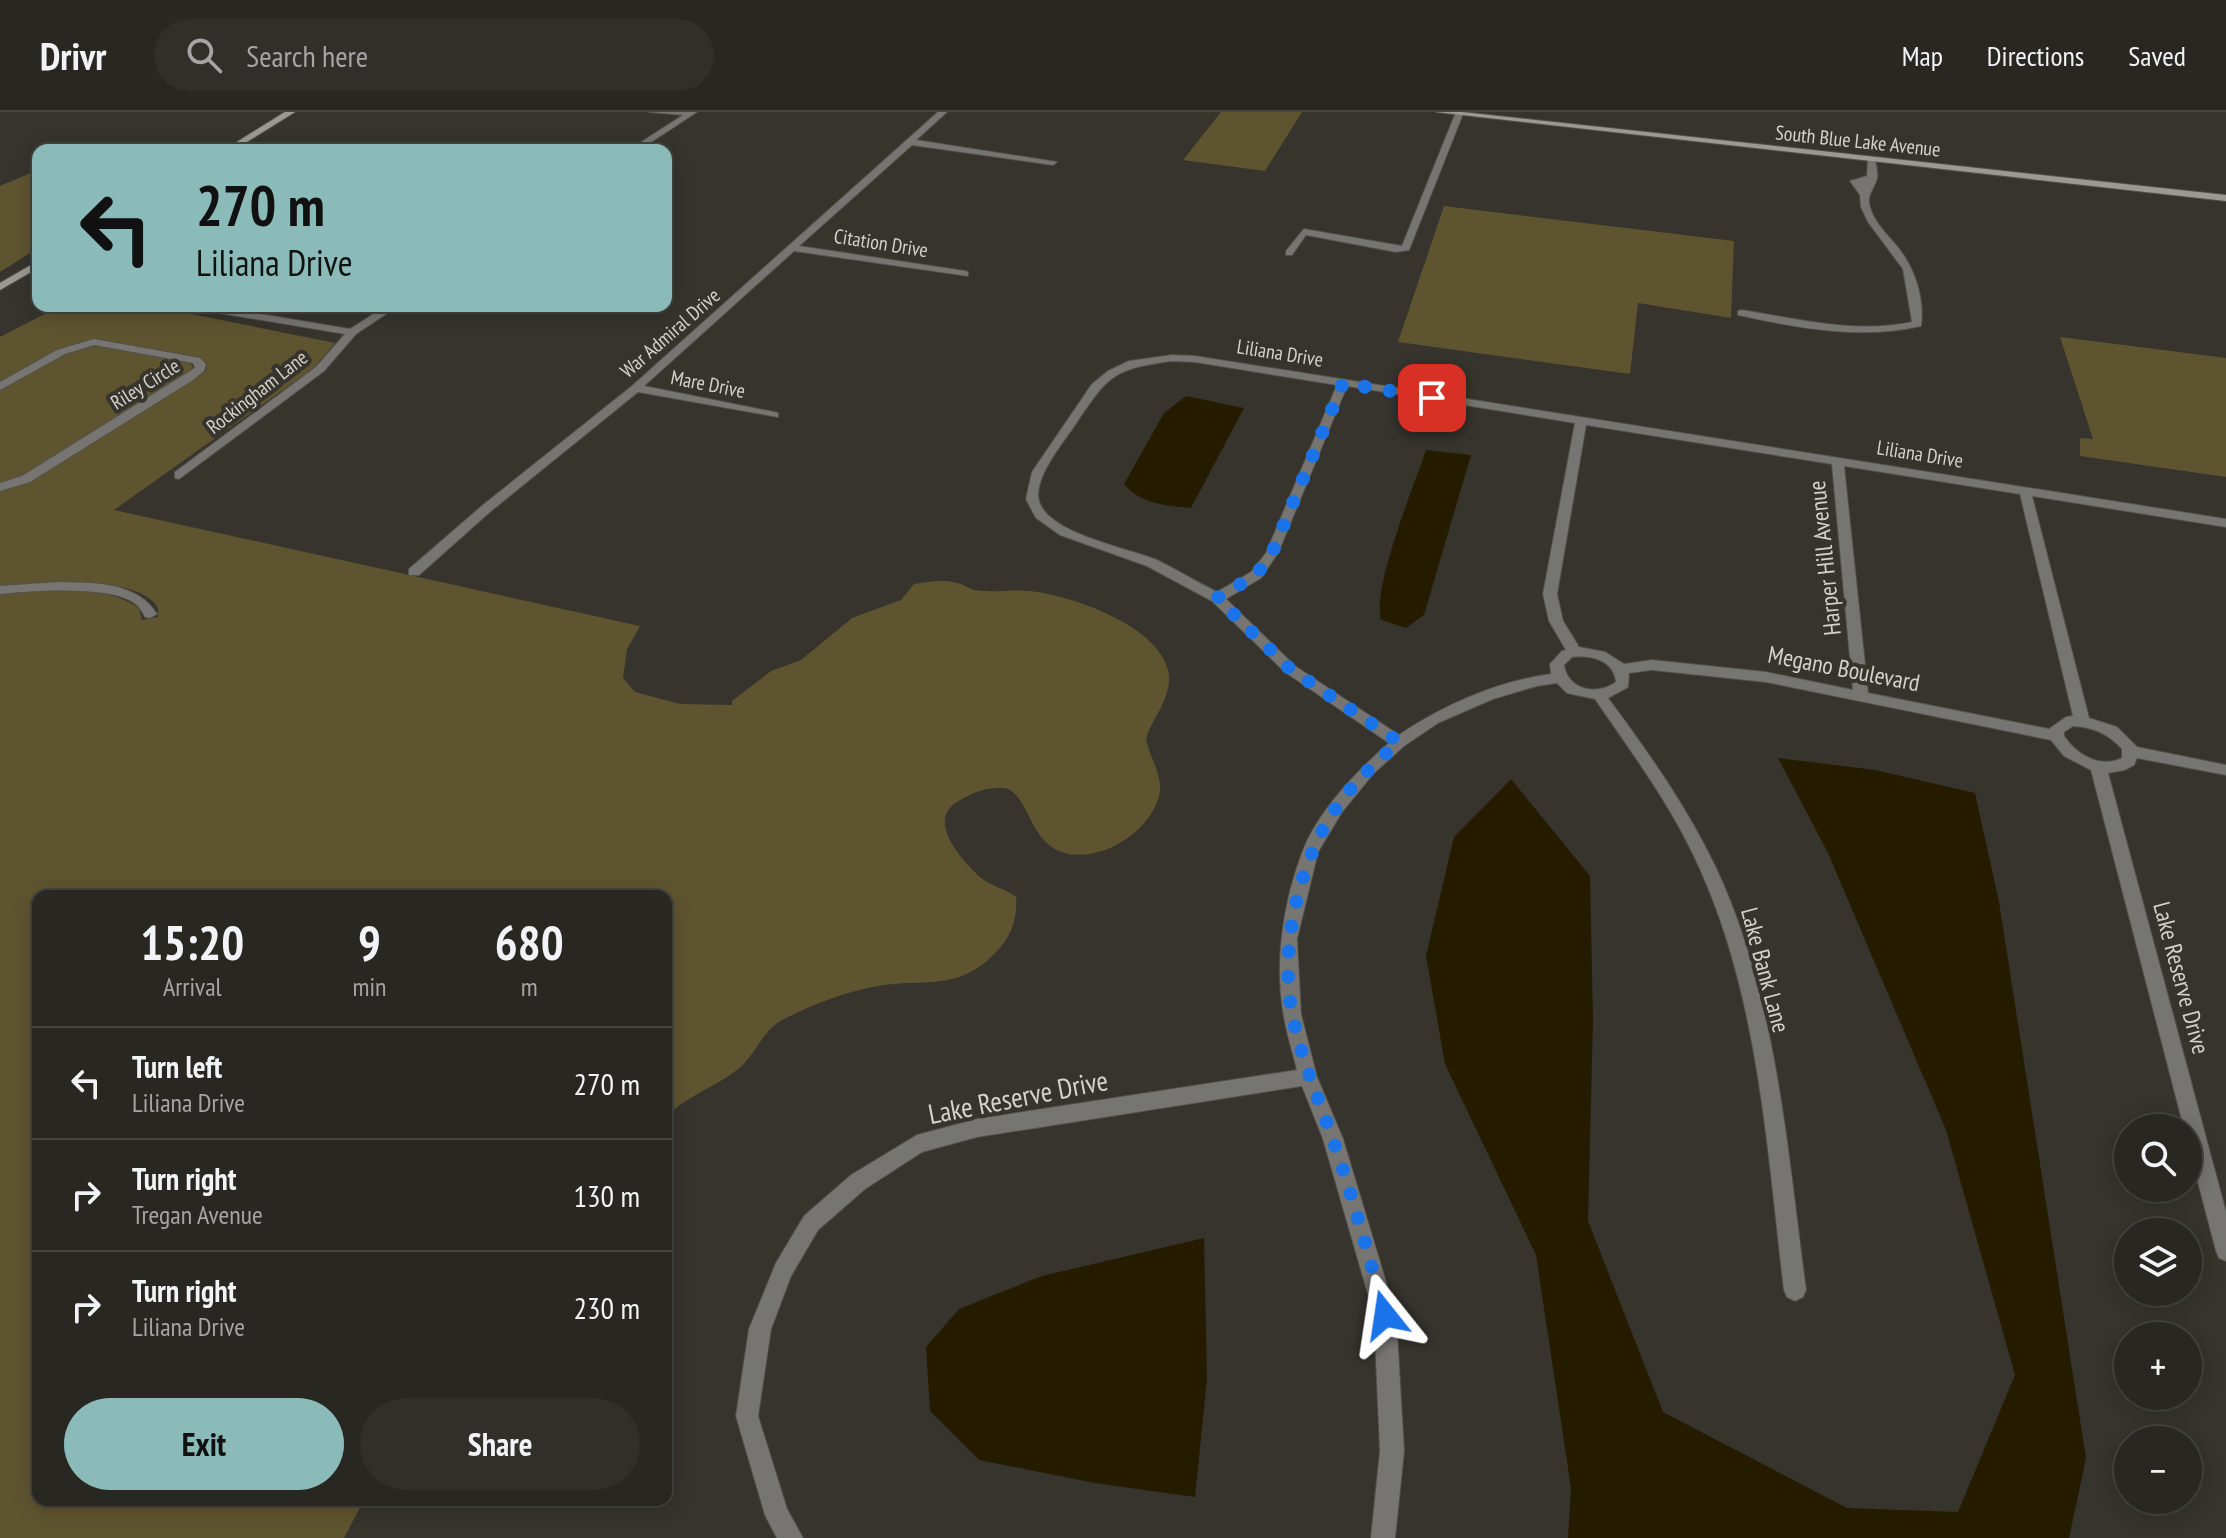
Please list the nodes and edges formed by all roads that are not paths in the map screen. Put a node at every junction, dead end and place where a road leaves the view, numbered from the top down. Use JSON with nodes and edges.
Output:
{"nodes":[{"id":1,"x":291,"y":112,"type":"edge"},
{"id":2,"x":653,"y":112,"type":"edge"},
{"id":3,"x":943,"y":112,"type":"edge"},
{"id":4,"x":1440,"y":112,"type":"edge"},
{"id":5,"x":692,"y":113,"type":"edge"},
{"id":6,"x":1459,"y":114,"type":"junction"},
{"id":7,"x":911,"y":142,"type":"junction"},
{"id":8,"x":238,"y":144,"type":"edge"},
{"id":9,"x":643,"y":144,"type":"edge"},
{"id":10,"x":1871,"y":160,"type":"junction"},
{"id":11,"x":1053,"y":162,"type":"dead end"},
{"id":12,"x":1873,"y":178,"type":"junction"},
{"id":13,"x":1864,"y":194,"type":"junction"},
{"id":14,"x":2226,"y":198,"type":"edge"},
{"id":15,"x":793,"y":248,"type":"junction"},
{"id":16,"x":1289,"y":253,"type":"dead end"},
{"id":17,"x":32,"y":268,"type":"edge"},
{"id":18,"x":965,"y":274,"type":"dead end"},
{"id":19,"x":0,"y":287,"type":"edge"},
{"id":20,"x":231,"y":312,"type":"edge"},
{"id":21,"x":384,"y":312,"type":"edge"},
{"id":22,"x":1742,"y":313,"type":"dead end"},
{"id":23,"x":352,"y":332,"type":"junction"},
{"id":24,"x":1343,"y":383,"type":"junction"},
{"id":25,"x":0,"y":387,"type":"edge"},
{"id":26,"x":636,"y":388,"type":"junction"},
{"id":27,"x":774,"y":415,"type":"dead end"},
{"id":28,"x":1581,"y":421,"type":"junction"},
{"id":29,"x":1838,"y":461,"type":"junction"},
{"id":30,"x":179,"y":475,"type":"dead end"},
{"id":31,"x":0,"y":487,"type":"edge"},
{"id":32,"x":2025,"y":491,"type":"junction"},
{"id":33,"x":2226,"y":523,"type":"edge"},
{"id":34,"x":414,"y":572,"type":"dead end"},
{"id":35,"x":0,"y":590,"type":"edge"},
{"id":36,"x":1217,"y":598,"type":"junction"},
{"id":37,"x":150,"y":614,"type":"dead end"},
{"id":38,"x":1575,"y":652,"type":"junction"},
{"id":39,"x":1621,"y":669,"type":"junction"},
{"id":40,"x":1559,"y":678,"type":"junction"},
{"id":41,"x":1599,"y":695,"type":"junction"},
{"id":42,"x":1861,"y":698,"type":"junction"},
{"id":43,"x":2082,"y":721,"type":"junction"},
{"id":44,"x":2056,"y":736,"type":"junction"},
{"id":45,"x":1399,"y":742,"type":"junction"},
{"id":46,"x":2130,"y":751,"type":"junction"},
{"id":47,"x":2098,"y":766,"type":"junction"},
{"id":48,"x":2226,"y":770,"type":"edge"},
{"id":49,"x":1308,"y":1077,"type":"junction"},
{"id":50,"x":2226,"y":1251,"type":"edge"},
{"id":51,"x":1795,"y":1290,"type":"dead end"},
{"id":52,"x":791,"y":1538,"type":"edge"},
{"id":53,"x":1383,"y":1538,"type":"edge"}],
"edges":[{"from":1,"to":8,"type":"main road"},
{"from":2,"to":5,"type":"street"},
{"from":3,"to":7,"type":"street","name":"War Admiral Drive"},
{"from":4,"to":6,"type":"main road","name":"South Blue Lake Avenue"},
{"from":5,"to":9,"type":"street"},
{"from":6,"to":10,"type":"main road","name":"South Blue Lake Avenue"},
{"from":6,"to":16,"type":"street"},
{"from":7,"to":11,"type":"street"},
{"from":7,"to":15,"type":"street","name":"War Admiral Drive"},
{"from":10,"to":12,"type":"street"},
{"from":10,"to":14,"type":"main road","name":"South Blue Lake Avenue"},
{"from":12,"to":13,"type":"street"},
{"from":12,"to":13,"type":"street"},
{"from":13,"to":22,"type":"street"},
{"from":15,"to":18,"type":"street","name":"Citation Drive"},
{"from":15,"to":26,"type":"street","name":"War Admiral Drive"},
{"from":17,"to":19,"type":"main road"},
{"from":20,"to":23,"type":"street","name":"Rockingham Lane"},
{"from":21,"to":23,"type":"street","name":"Rockingham Lane"},
{"from":23,"to":30,"type":"street","name":"Rockingham Lane"},
{"from":24,"to":28,"type":"street","name":"Liliana Drive"},
{"from":24,"to":36,"type":"street"},
{"from":24,"to":36,"type":"street","name":"Liliana Drive"},
{"from":25,"to":31,"type":"street","name":"Riley Circle"},
{"from":26,"to":27,"type":"street","name":"Mare Drive"},
{"from":26,"to":34,"type":"street","name":"War Admiral Drive"},
{"from":28,"to":29,"type":"street","name":"Liliana Drive"},
{"from":28,"to":38,"type":"street"},
{"from":29,"to":32,"type":"street","name":"Liliana Drive"},
{"from":29,"to":42,"type":"street","name":"Harper Hill Avenue"},
{"from":32,"to":33,"type":"street","name":"Liliana Drive"},
{"from":32,"to":43,"type":"street"},
{"from":35,"to":37,"type":"street"},
{"from":36,"to":45,"type":"street","name":"Liliana Drive"},
{"from":38,"to":39,"type":"street","name":"Megano Boulevard"},
{"from":38,"to":40,"type":"street"},
{"from":39,"to":41,"type":"street"},
{"from":39,"to":42,"type":"street","name":"Megano Boulevard"},
{"from":40,"to":41,"type":"street"},
{"from":40,"to":45,"type":"street"},
{"from":41,"to":51,"type":"street","name":"Lake Bank Lane"},
{"from":42,"to":44,"type":"street","name":"Megano Boulevard"},
{"from":43,"to":44,"type":"street"},
{"from":43,"to":46,"type":"street"},
{"from":44,"to":47,"type":"street"},
{"from":45,"to":49,"type":"street"},
{"from":46,"to":47,"type":"street"},
{"from":46,"to":48,"type":"street"},
{"from":47,"to":50,"type":"street","name":"Lake Reserve Drive"},
{"from":49,"to":52,"type":"street","name":"Lake Reserve Drive"},
{"from":49,"to":53,"type":"street"}]}
